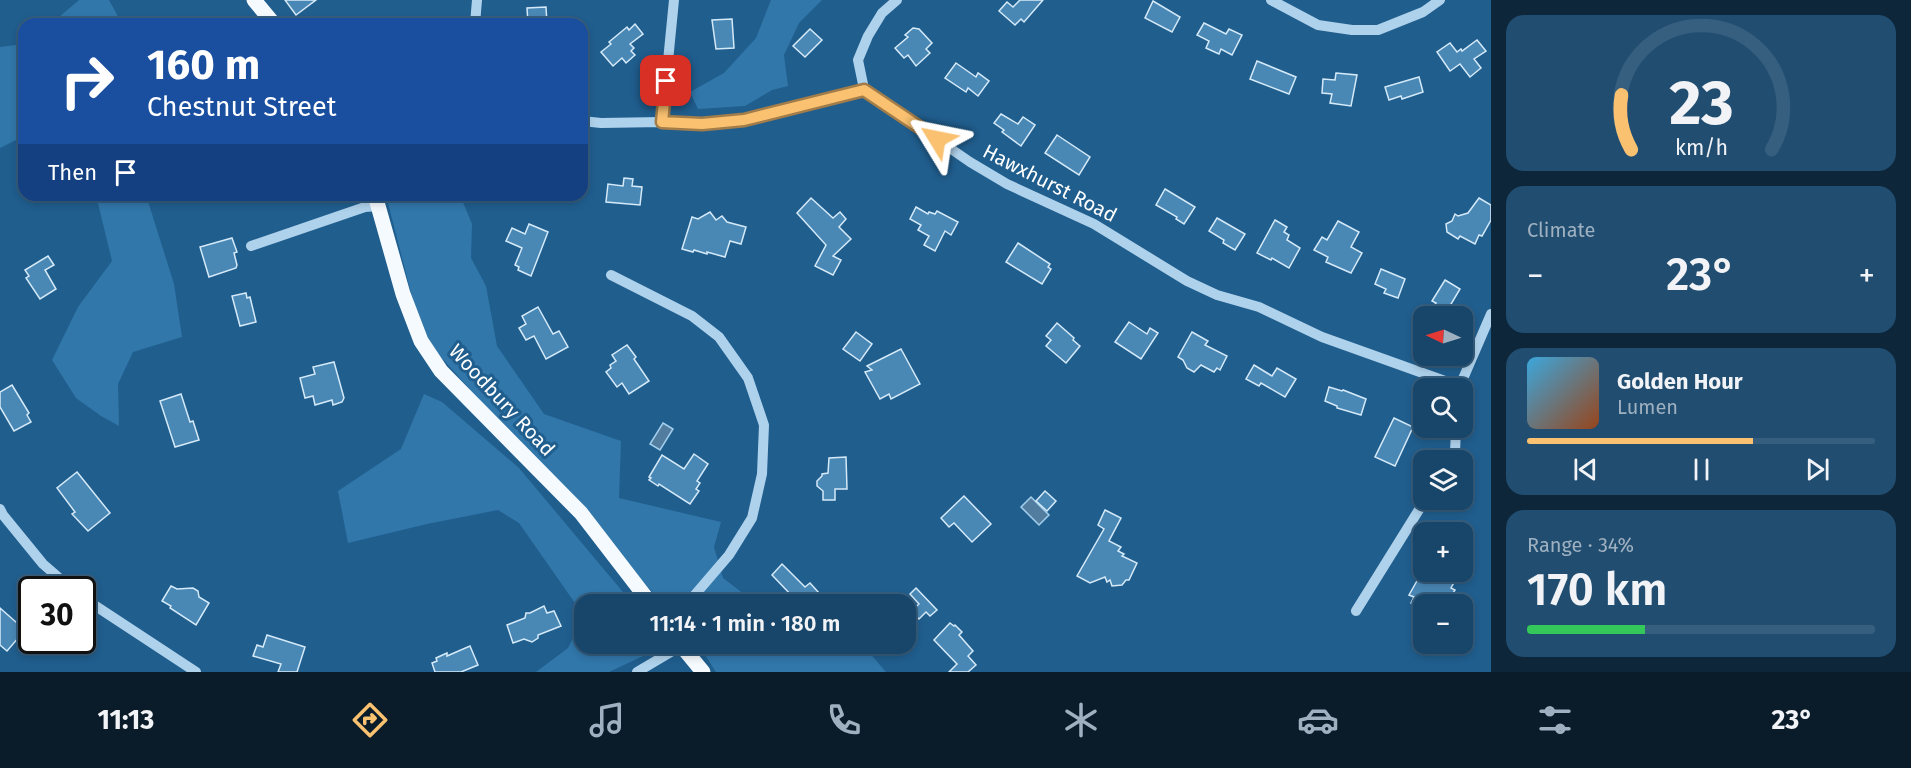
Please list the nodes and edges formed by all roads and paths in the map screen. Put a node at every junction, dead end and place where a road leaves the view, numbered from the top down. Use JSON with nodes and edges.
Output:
{"nodes":[{"id":1,"x":254,"y":0,"type":"edge"},
{"id":2,"x":477,"y":0,"type":"edge"},
{"id":3,"x":674,"y":0,"type":"edge"},
{"id":4,"x":897,"y":0,"type":"edge"},
{"id":5,"x":1271,"y":0,"type":"edge"},
{"id":6,"x":1440,"y":0,"type":"edge"},
{"id":7,"x":269,"y":18,"type":"edge"},
{"id":8,"x":476,"y":18,"type":"edge"},
{"id":9,"x":864,"y":90,"type":"junction"},
{"id":10,"x":588,"y":122,"type":"edge"},
{"id":11,"x":662,"y":122,"type":"junction"},
{"id":12,"x":374,"y":201,"type":"edge"},
{"id":13,"x":376,"y":201,"type":"edge"},
{"id":14,"x":251,"y":246,"type":"dead end"},
{"id":15,"x":611,"y":275,"type":"dead end"},
{"id":16,"x":1491,"y":314,"type":"edge"},
{"id":17,"x":1434,"y":378,"type":"edge"},
{"id":18,"x":1463,"y":378,"type":"edge"},
{"id":19,"x":0,"y":509,"type":"edge"},
{"id":20,"x":1419,"y":510,"type":"edge"},
{"id":21,"x":57,"y":576,"type":"edge"},
{"id":22,"x":643,"y":594,"type":"edge"},
{"id":23,"x":696,"y":594,"type":"edge"},
{"id":24,"x":96,"y":606,"type":"edge"},
{"id":25,"x":1356,"y":611,"type":"dead end"},
{"id":26,"x":666,"y":654,"type":"edge"},
{"id":27,"x":688,"y":654,"type":"edge"},
{"id":28,"x":196,"y":672,"type":"edge"},
{"id":29,"x":637,"y":672,"type":"edge"},
{"id":30,"x":703,"y":672,"type":"edge"}],
"edges":[{"from":1,"to":7,"type":"main road"},
{"from":2,"to":8,"type":"street"},
{"from":3,"to":11,"type":"street"},
{"from":4,"to":9,"type":"street"},
{"from":5,"to":6,"type":"street"},
{"from":9,"to":11,"type":"street"},
{"from":9,"to":17,"type":"street","name":"Hawxhurst Road"},
{"from":10,"to":11,"type":"street"},
{"from":12,"to":14,"type":"street"},
{"from":13,"to":22,"type":"main road","name":"Woodbury Road"},
{"from":15,"to":23,"type":"street"},
{"from":16,"to":18,"type":"street"},
{"from":19,"to":21,"type":"street"},
{"from":20,"to":25,"type":"street"},
{"from":24,"to":28,"type":"street"},
{"from":26,"to":29,"type":"street"},
{"from":27,"to":30,"type":"main road"}]}
